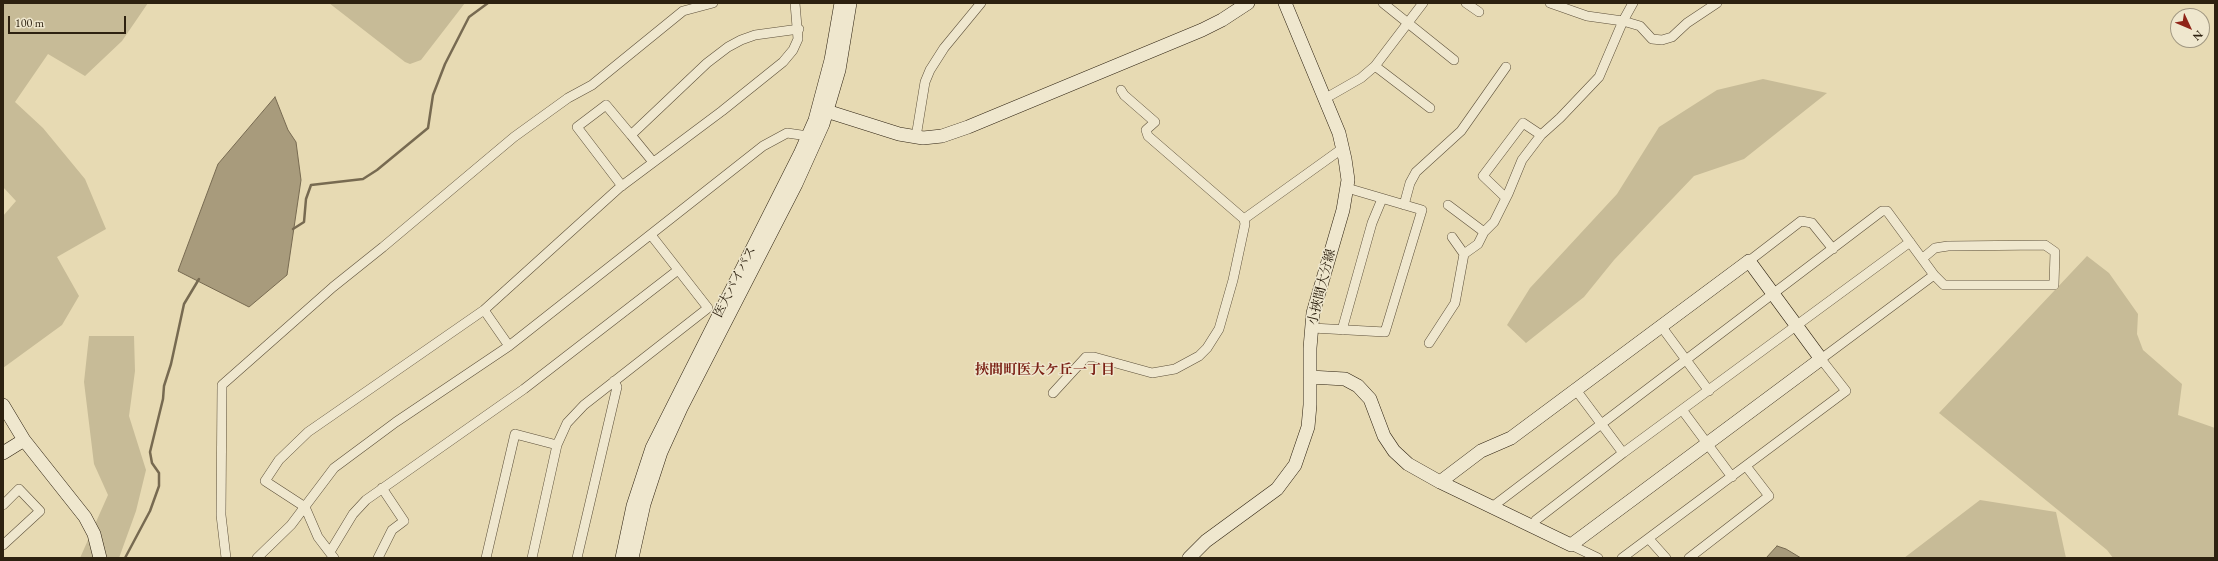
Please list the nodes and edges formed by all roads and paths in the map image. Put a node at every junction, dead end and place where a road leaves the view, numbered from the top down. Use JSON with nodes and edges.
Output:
{"nodes":[{"id":1,"x":713,"y":3,"type":"edge"},
{"id":2,"x":795,"y":3,"type":"edge"},
{"id":3,"x":841,"y":3,"type":"edge"},
{"id":4,"x":850,"y":3,"type":"edge"},
{"id":5,"x":981,"y":3,"type":"edge"},
{"id":6,"x":1248,"y":3,"type":"edge"},
{"id":7,"x":1285,"y":3,"type":"edge"},
{"id":8,"x":1383,"y":3,"type":"edge"},
{"id":9,"x":1423,"y":3,"type":"edge"},
{"id":10,"x":1466,"y":3,"type":"edge"},
{"id":11,"x":1550,"y":3,"type":"edge"},
{"id":12,"x":1633,"y":3,"type":"edge"},
{"id":13,"x":1717,"y":3,"type":"edge"},
{"id":14,"x":682,"y":7,"type":"edge"},
{"id":15,"x":1479,"y":12,"type":"dead end"},
{"id":16,"x":1623,"y":21,"type":"junction"},
{"id":17,"x":1407,"y":23,"type":"junction"},
{"id":18,"x":799,"y":29,"type":"junction"},
{"id":19,"x":1454,"y":60,"type":"dead end"},
{"id":20,"x":1375,"y":66,"type":"junction"},
{"id":21,"x":1506,"y":67,"type":"dead end"},
{"id":22,"x":1121,"y":90,"type":"dead end"},
{"id":23,"x":1326,"y":98,"type":"junction"},
{"id":24,"x":1430,"y":108,"type":"dead end"},
{"id":25,"x":823,"y":110,"type":"junction"},
{"id":26,"x":631,"y":135,"type":"junction"},
{"id":27,"x":1541,"y":135,"type":"junction"},
{"id":28,"x":808,"y":136,"type":"junction"},
{"id":29,"x":916,"y":137,"type":"junction"},
{"id":30,"x":1343,"y":148,"type":"junction"},
{"id":31,"x":653,"y":162,"type":"junction"},
{"id":32,"x":622,"y":186,"type":"junction"},
{"id":33,"x":1347,"y":188,"type":"junction"},
{"id":34,"x":1506,"y":198,"type":"junction"},
{"id":35,"x":1382,"y":199,"type":"junction"},
{"id":36,"x":1404,"y":205,"type":"junction"},
{"id":37,"x":1448,"y":205,"type":"dead end"},
{"id":38,"x":1244,"y":219,"type":"junction"},
{"id":39,"x":1484,"y":232,"type":"junction"},
{"id":40,"x":651,"y":235,"type":"junction"},
{"id":41,"x":1452,"y":237,"type":"dead end"},
{"id":42,"x":1910,"y":242,"type":"junction"},
{"id":43,"x":1833,"y":249,"type":"junction"},
{"id":44,"x":1464,"y":254,"type":"junction"},
{"id":45,"x":1923,"y":258,"type":"junction"},
{"id":46,"x":1749,"y":261,"type":"junction"},
{"id":47,"x":678,"y":270,"type":"junction"},
{"id":48,"x":1934,"y":274,"type":"junction"},
{"id":49,"x":1774,"y":294,"type":"junction"},
{"id":50,"x":484,"y":310,"type":"junction"},
{"id":51,"x":1796,"y":325,"type":"junction"},
{"id":52,"x":1661,"y":326,"type":"junction"},
{"id":53,"x":1312,"y":328,"type":"junction"},
{"id":54,"x":1342,"y":330,"type":"junction"},
{"id":55,"x":1429,"y":343,"type":"dead end"},
{"id":56,"x":508,"y":346,"type":"junction"},
{"id":57,"x":1821,"y":359,"type":"junction"},
{"id":58,"x":1686,"y":360,"type":"junction"},
{"id":59,"x":1310,"y":377,"type":"junction"},
{"id":60,"x":614,"y":381,"type":"junction"},
{"id":61,"x":1576,"y":390,"type":"junction"},
{"id":62,"x":1709,"y":391,"type":"junction"},
{"id":63,"x":1053,"y":393,"type":"dead end"},
{"id":64,"x":3,"y":405,"type":"edge"},
{"id":65,"x":1683,"y":411,"type":"junction"},
{"id":66,"x":1602,"y":424,"type":"junction"},
{"id":67,"x":24,"y":440,"type":"junction"},
{"id":68,"x":1708,"y":444,"type":"junction"},
{"id":69,"x":557,"y":445,"type":"junction"},
{"id":70,"x":3,"y":453,"type":"edge"},
{"id":71,"x":1623,"y":453,"type":"junction"},
{"id":72,"x":1746,"y":466,"type":"junction"},
{"id":73,"x":1732,"y":477,"type":"junction"},
{"id":74,"x":1440,"y":482,"type":"junction"},
{"id":75,"x":382,"y":488,"type":"junction"},
{"id":76,"x":3,"y":505,"type":"edge"},
{"id":77,"x":305,"y":506,"type":"junction"},
{"id":78,"x":1492,"y":507,"type":"junction"},
{"id":79,"x":1532,"y":526,"type":"junction"},
{"id":80,"x":1649,"y":539,"type":"junction"},
{"id":81,"x":1571,"y":544,"type":"junction"},
{"id":82,"x":3,"y":545,"type":"edge"},
{"id":83,"x":332,"y":555,"type":"edge"},
{"id":84,"x":100,"y":558,"type":"edge"},
{"id":85,"x":226,"y":558,"type":"edge"},
{"id":86,"x":257,"y":558,"type":"edge"},
{"id":87,"x":378,"y":558,"type":"edge"},
{"id":88,"x":486,"y":558,"type":"edge"},
{"id":89,"x":532,"y":558,"type":"edge"},
{"id":90,"x":577,"y":558,"type":"edge"},
{"id":91,"x":622,"y":558,"type":"edge"},
{"id":92,"x":632,"y":558,"type":"edge"},
{"id":93,"x":1189,"y":558,"type":"edge"},
{"id":94,"x":1598,"y":558,"type":"edge"},
{"id":95,"x":1622,"y":558,"type":"edge"},
{"id":96,"x":1666,"y":558,"type":"edge"},
{"id":97,"x":1689,"y":558,"type":"edge"}],
"edges":[{"from":1,"to":14,"type":"street"},
{"from":2,"to":18,"type":"street"},
{"from":3,"to":25,"type":"main road","name":"医大バイパス"},
{"from":4,"to":25,"type":"main road","name":"医大バイパス"},
{"from":5,"to":29,"type":"street"},
{"from":6,"to":29,"type":"main road"},
{"from":7,"to":23,"type":"main road","name":"小挾間大分線"},
{"from":8,"to":17,"type":"street"},
{"from":9,"to":17,"type":"street"},
{"from":10,"to":15,"type":"street"},
{"from":11,"to":16,"type":"street"},
{"from":12,"to":16,"type":"street"},
{"from":13,"to":16,"type":"street"},
{"from":14,"to":85,"type":"street"},
{"from":16,"to":27,"type":"street"},
{"from":17,"to":19,"type":"street"},
{"from":17,"to":20,"type":"street"},
{"from":18,"to":26,"type":"street"},
{"from":18,"to":31,"type":"street"},
{"from":20,"to":23,"type":"street"},
{"from":20,"to":24,"type":"street"},
{"from":21,"to":36,"type":"street"},
{"from":22,"to":38,"type":"street"},
{"from":23,"to":30,"type":"main road","name":"小挾間大分線"},
{"from":25,"to":28,"type":"main road","name":"医大バイパス"},
{"from":25,"to":29,"type":"main road"},
{"from":25,"to":92,"type":"main road","name":"医大バイパス"},
{"from":26,"to":31,"type":"street"},
{"from":26,"to":32,"type":"street"},
{"from":27,"to":34,"type":"street"},
{"from":27,"to":34,"type":"street"},
{"from":28,"to":40,"type":"street"},
{"from":28,"to":91,"type":"main road","name":"医大バイパス"},
{"from":30,"to":33,"type":"main road","name":"小挾間大分線"},
{"from":30,"to":38,"type":"street"},
{"from":31,"to":32,"type":"street"},
{"from":32,"to":50,"type":"street"},
{"from":33,"to":35,"type":"street"},
{"from":33,"to":53,"type":"main road","name":"小挾間大分線"},
{"from":34,"to":39,"type":"street"},
{"from":35,"to":36,"type":"street"},
{"from":35,"to":54,"type":"street"},
{"from":36,"to":54,"type":"street"},
{"from":37,"to":39,"type":"street"},
{"from":38,"to":63,"type":"street"},
{"from":39,"to":44,"type":"street"},
{"from":40,"to":47,"type":"street"},
{"from":40,"to":56,"type":"street"},
{"from":41,"to":44,"type":"street"},
{"from":42,"to":43,"type":"street"},
{"from":42,"to":45,"type":"street"},
{"from":42,"to":51,"type":"street"},
{"from":43,"to":46,"type":"street"},
{"from":43,"to":49,"type":"street"},
{"from":44,"to":55,"type":"street"},
{"from":45,"to":48,"type":"street"},
{"from":45,"to":48,"type":"street"},
{"from":46,"to":49,"type":"main road"},
{"from":46,"to":52,"type":"main road"},
{"from":47,"to":60,"type":"street"},
{"from":47,"to":75,"type":"street"},
{"from":48,"to":57,"type":"street"},
{"from":49,"to":51,"type":"main road"},
{"from":49,"to":58,"type":"street"},
{"from":50,"to":56,"type":"street"},
{"from":50,"to":77,"type":"street"},
{"from":51,"to":57,"type":"main road"},
{"from":51,"to":62,"type":"street"},
{"from":52,"to":58,"type":"street"},
{"from":52,"to":61,"type":"main road"},
{"from":53,"to":54,"type":"street"},
{"from":53,"to":59,"type":"main road","name":"小挾間大分線"},
{"from":56,"to":77,"type":"street"},
{"from":57,"to":68,"type":"main road"},
{"from":57,"to":72,"type":"street"},
{"from":58,"to":62,"type":"street"},
{"from":58,"to":66,"type":"street"},
{"from":59,"to":74,"type":"main road"},
{"from":59,"to":93,"type":"main road","name":"小挾間大分線"},
{"from":60,"to":69,"type":"street"},
{"from":60,"to":90,"type":"street"},
{"from":61,"to":66,"type":"street"},
{"from":61,"to":74,"type":"main road"},
{"from":62,"to":65,"type":"street"},
{"from":64,"to":67,"type":"main road"},
{"from":65,"to":68,"type":"street"},
{"from":65,"to":71,"type":"street"},
{"from":66,"to":71,"type":"street"},
{"from":66,"to":78,"type":"street"},
{"from":67,"to":70,"type":"main road"},
{"from":67,"to":84,"type":"main road"},
{"from":68,"to":73,"type":"street"},
{"from":68,"to":81,"type":"main road"},
{"from":69,"to":88,"type":"street"},
{"from":69,"to":89,"type":"street"},
{"from":71,"to":79,"type":"street"},
{"from":72,"to":73,"type":"street"},
{"from":72,"to":97,"type":"street"},
{"from":73,"to":80,"type":"street"},
{"from":74,"to":78,"type":"main road"},
{"from":75,"to":83,"type":"street"},
{"from":75,"to":87,"type":"street"},
{"from":76,"to":82,"type":"street"},
{"from":77,"to":83,"type":"street"},
{"from":77,"to":86,"type":"street"},
{"from":78,"to":79,"type":"main road"},
{"from":79,"to":81,"type":"main road"},
{"from":80,"to":95,"type":"street"},
{"from":80,"to":96,"type":"street"},
{"from":81,"to":94,"type":"street"}]}
